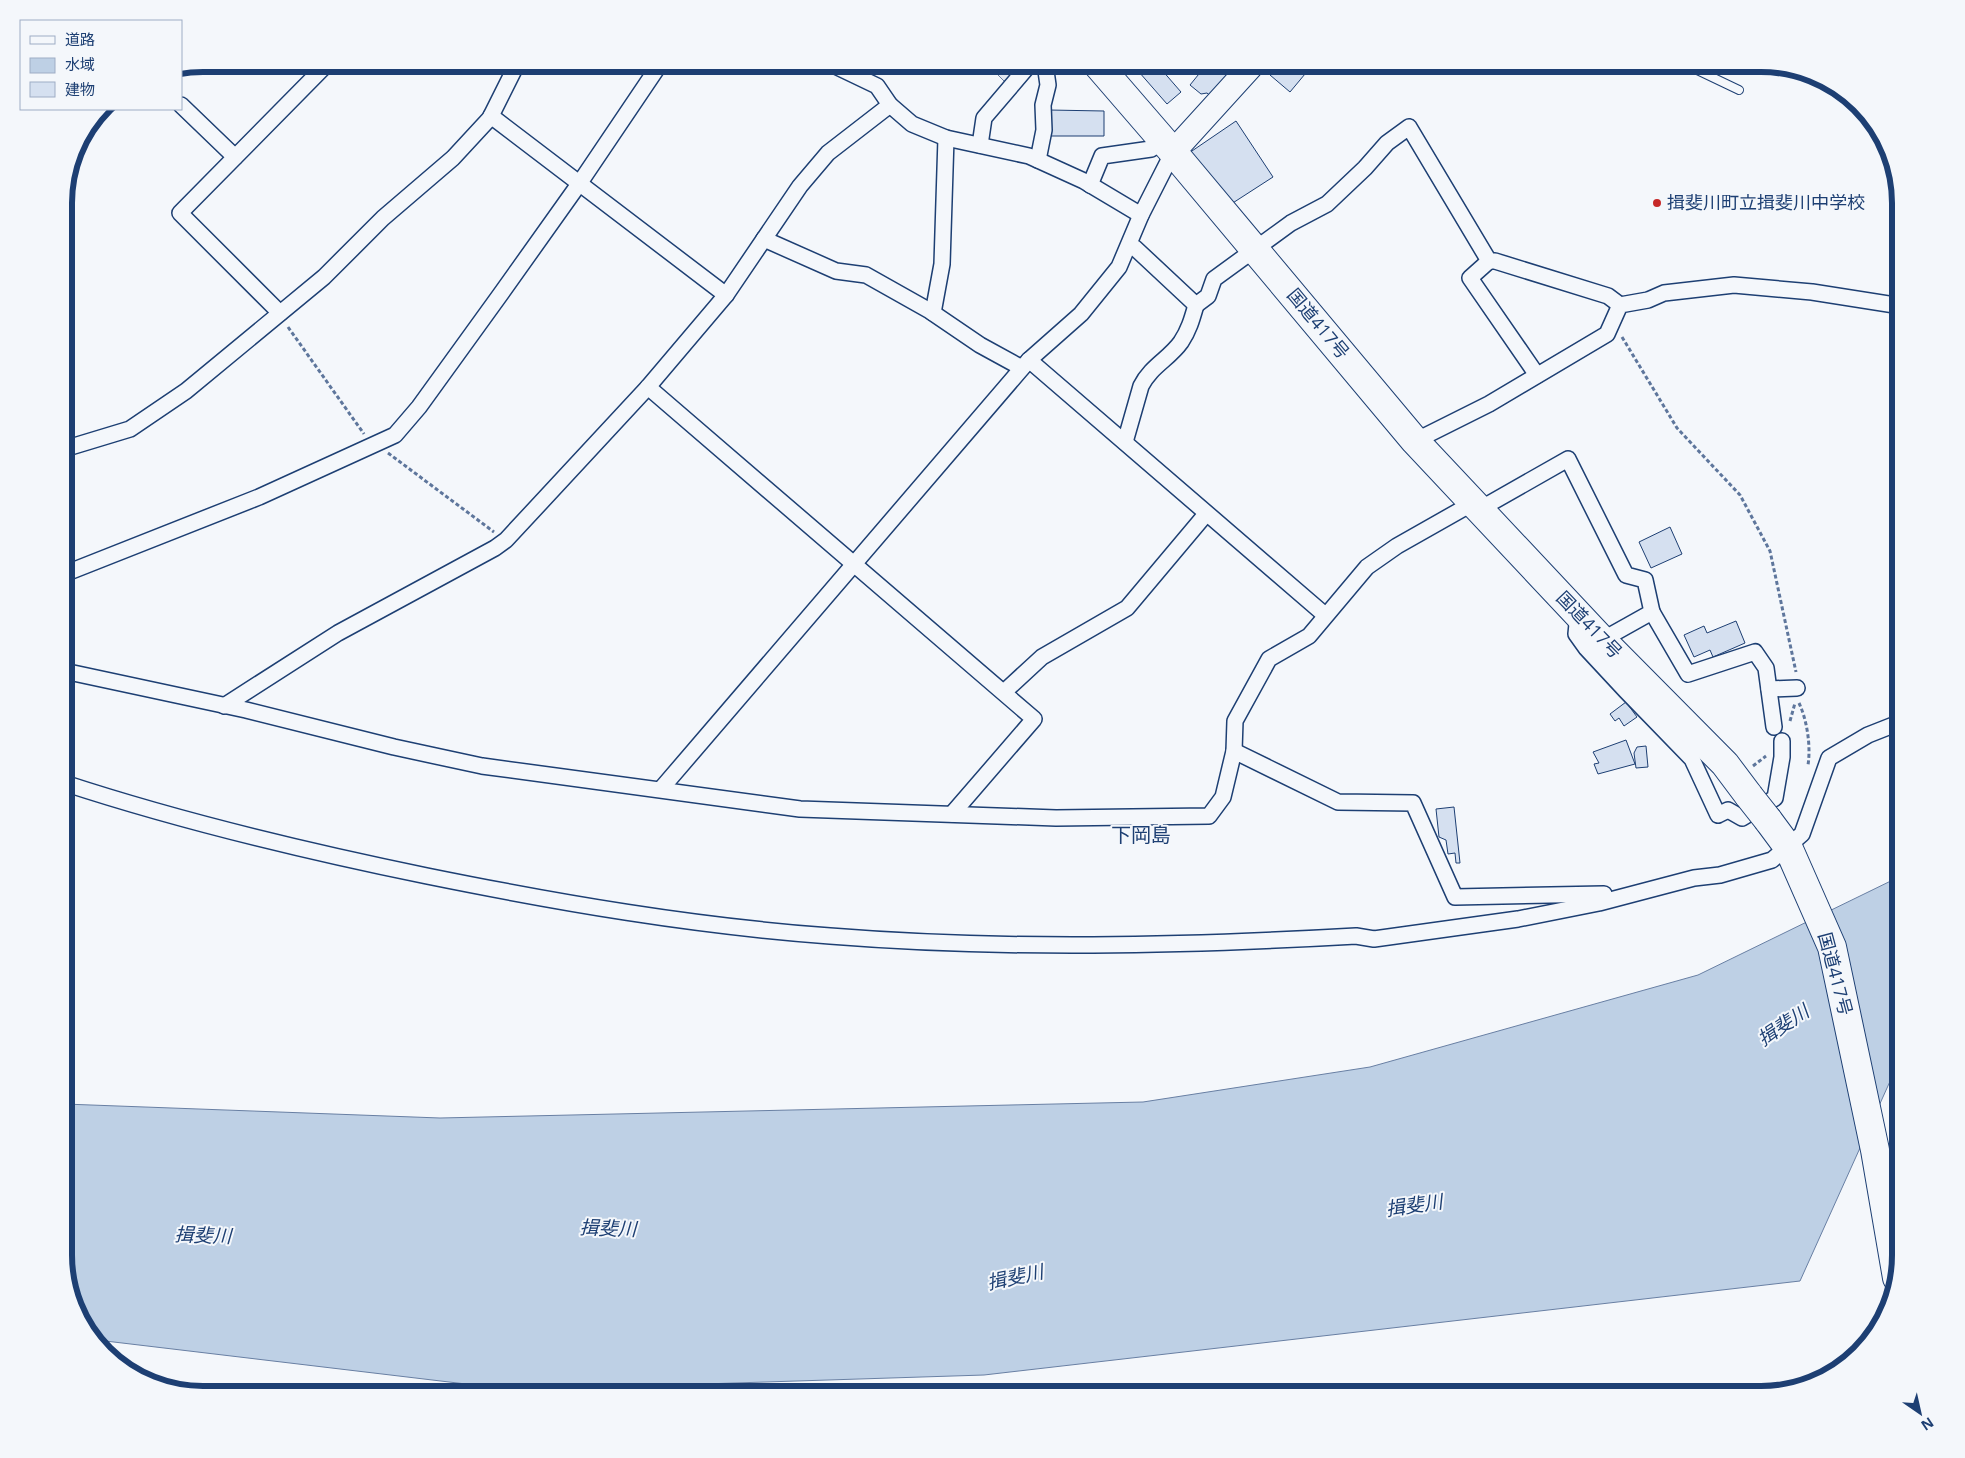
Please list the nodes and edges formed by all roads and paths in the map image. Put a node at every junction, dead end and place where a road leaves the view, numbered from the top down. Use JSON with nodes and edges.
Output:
{"nodes":[{"id":1,"x":1023,"y":72,"type":"edge"},
{"id":2,"x":1046,"y":72,"type":"edge"},
{"id":3,"x":1105,"y":72,"type":"edge"},
{"id":4,"x":1244,"y":72,"type":"edge"},
{"id":5,"x":1704,"y":72,"type":"edge"},
{"id":6,"x":318,"y":73,"type":"edge"},
{"id":7,"x":513,"y":73,"type":"edge"},
{"id":8,"x":654,"y":73,"type":"edge"},
{"id":9,"x":849,"y":73,"type":"edge"},
{"id":10,"x":1739,"y":90,"type":"dead end"},
{"id":11,"x":890,"y":105,"type":"junction"},
{"id":12,"x":182,"y":106,"type":"edge"},
{"id":13,"x":491,"y":116,"type":"junction"},
{"id":14,"x":946,"y":138,"type":"junction"},
{"id":15,"x":980,"y":145,"type":"junction"},
{"id":16,"x":1169,"y":146,"type":"junction"},
{"id":17,"x":235,"y":157,"type":"junction"},
{"id":18,"x":1038,"y":160,"type":"junction"},
{"id":19,"x":579,"y":184,"type":"junction"},
{"id":20,"x":1090,"y":185,"type":"junction"},
{"id":21,"x":1141,"y":215,"type":"junction"},
{"id":22,"x":764,"y":239,"type":"junction"},
{"id":23,"x":1129,"y":245,"type":"junction"},
{"id":24,"x":1255,"y":249,"type":"junction"},
{"id":25,"x":1489,"y":261,"type":"junction"},
{"id":26,"x":726,"y":295,"type":"junction"},
{"id":27,"x":1196,"y":305,"type":"junction"},
{"id":28,"x":1620,"y":305,"type":"junction"},
{"id":29,"x":1892,"y":305,"type":"edge"},
{"id":30,"x":933,"y":312,"type":"junction"},
{"id":31,"x":280,"y":313,"type":"junction"},
{"id":32,"x":1611,"y":325,"type":"junction"},
{"id":33,"x":1025,"y":364,"type":"junction"},
{"id":34,"x":1537,"y":375,"type":"junction"},
{"id":35,"x":648,"y":387,"type":"junction"},
{"id":36,"x":1415,"y":440,"type":"junction"},
{"id":37,"x":1125,"y":442,"type":"junction"},
{"id":38,"x":376,"y":444,"type":"junction"},
{"id":39,"x":73,"y":447,"type":"edge"},
{"id":40,"x":1476,"y":506,"type":"junction"},
{"id":41,"x":1206,"y":514,"type":"junction"},
{"id":42,"x":506,"y":540,"type":"junction"},
{"id":43,"x":854,"y":563,"type":"junction"},
{"id":44,"x":73,"y":570,"type":"edge"},
{"id":45,"x":1652,"y":612,"type":"junction"},
{"id":46,"x":1578,"y":614,"type":"junction"},
{"id":47,"x":1325,"y":616,"type":"junction"},
{"id":48,"x":1602,"y":640,"type":"junction"},
{"id":49,"x":73,"y":673,"type":"edge"},
{"id":50,"x":1796,"y":688,"type":"joint"},
{"id":51,"x":1769,"y":689,"type":"junction"},
{"id":52,"x":1004,"y":692,"type":"junction"},
{"id":53,"x":224,"y":706,"type":"junction"},
{"id":54,"x":1892,"y":726,"type":"edge"},
{"id":55,"x":1774,"y":727,"type":"dead end"},
{"id":56,"x":1782,"y":741,"type":"junction"},
{"id":57,"x":1234,"y":752,"type":"junction"},
{"id":58,"x":1807,"y":774,"type":"dead end"},
{"id":59,"x":73,"y":786,"type":"edge"},
{"id":60,"x":1743,"y":787,"type":"junction"},
{"id":61,"x":661,"y":789,"type":"junction"},
{"id":62,"x":952,"y":814,"type":"junction"},
{"id":63,"x":1788,"y":847,"type":"junction"},
{"id":64,"x":1630,"y":893,"type":"junction"},
{"id":65,"x":1892,"y":1249,"type":"edge"}],
"edges":[{"from":1,"to":15,"type":"street"},
{"from":2,"to":18,"type":"street"},
{"from":3,"to":16,"type":"highway","name":"国道417号"},
{"from":4,"to":16,"type":"main road"},
{"from":5,"to":10,"type":"lane"},
{"from":6,"to":17,"type":"street"},
{"from":7,"to":13,"type":"street"},
{"from":8,"to":19,"type":"street"},
{"from":9,"to":11,"type":"street"},
{"from":11,"to":14,"type":"street"},
{"from":11,"to":22,"type":"street"},
{"from":12,"to":17,"type":"street"},
{"from":13,"to":19,"type":"street"},
{"from":13,"to":31,"type":"street"},
{"from":14,"to":15,"type":"street"},
{"from":14,"to":30,"type":"street"},
{"from":15,"to":18,"type":"street"},
{"from":16,"to":20,"type":"street"},
{"from":16,"to":21,"type":"street"},
{"from":16,"to":24,"type":"highway","name":"国道417号"},
{"from":17,"to":31,"type":"street"},
{"from":18,"to":20,"type":"street"},
{"from":19,"to":26,"type":"street"},
{"from":19,"to":38,"type":"street"},
{"from":20,"to":21,"type":"street"},
{"from":21,"to":23,"type":"street"},
{"from":22,"to":26,"type":"street"},
{"from":22,"to":30,"type":"street"},
{"from":23,"to":27,"type":"street"},
{"from":23,"to":33,"type":"street"},
{"from":24,"to":25,"type":"street"},
{"from":24,"to":27,"type":"street"},
{"from":24,"to":36,"type":"highway","name":"国道417号"},
{"from":25,"to":28,"type":"street"},
{"from":25,"to":34,"type":"street"},
{"from":26,"to":35,"type":"street"},
{"from":27,"to":37,"type":"street"},
{"from":28,"to":29,"type":"street"},
{"from":28,"to":32,"type":"street"},
{"from":30,"to":33,"type":"street"},
{"from":31,"to":38,"type":"path"},
{"from":31,"to":39,"type":"street"},
{"from":32,"to":34,"type":"street"},
{"from":32,"to":50,"type":"path"},
{"from":33,"to":37,"type":"street"},
{"from":33,"to":43,"type":"street"},
{"from":34,"to":36,"type":"street"},
{"from":35,"to":42,"type":"street"},
{"from":35,"to":43,"type":"street"},
{"from":36,"to":40,"type":"highway","name":"国道417号"},
{"from":37,"to":41,"type":"street"},
{"from":38,"to":42,"type":"path"},
{"from":38,"to":44,"type":"street"},
{"from":40,"to":45,"type":"street"},
{"from":40,"to":46,"type":"highway","name":"国道417号"},
{"from":40,"to":47,"type":"street"},
{"from":41,"to":47,"type":"street"},
{"from":41,"to":52,"type":"street"},
{"from":42,"to":53,"type":"street"},
{"from":43,"to":52,"type":"street"},
{"from":43,"to":61,"type":"street"},
{"from":45,"to":48,"type":"street"},
{"from":45,"to":51,"type":"street"},
{"from":46,"to":48,"type":"highway","name":"国道417号"},
{"from":46,"to":56,"type":"street"},
{"from":47,"to":57,"type":"street"},
{"from":48,"to":60,"type":"highway","name":"国道417号"},
{"from":49,"to":53,"type":"street"},
{"from":50,"to":51,"type":"street"},
{"from":51,"to":55,"type":"street"},
{"from":52,"to":62,"type":"street"},
{"from":53,"to":61,"type":"street"},
{"from":54,"to":63,"type":"street"},
{"from":56,"to":58,"type":"path"},
{"from":56,"to":60,"type":"path"},
{"from":57,"to":62,"type":"street"},
{"from":57,"to":64,"type":"street"},
{"from":59,"to":64,"type":"street"},
{"from":60,"to":63,"type":"highway","name":"国道417号","bridge":true},
{"from":61,"to":62,"type":"street"},
{"from":63,"to":64,"type":"street"},
{"from":63,"to":65,"type":"highway","name":"国道417号"}]}
